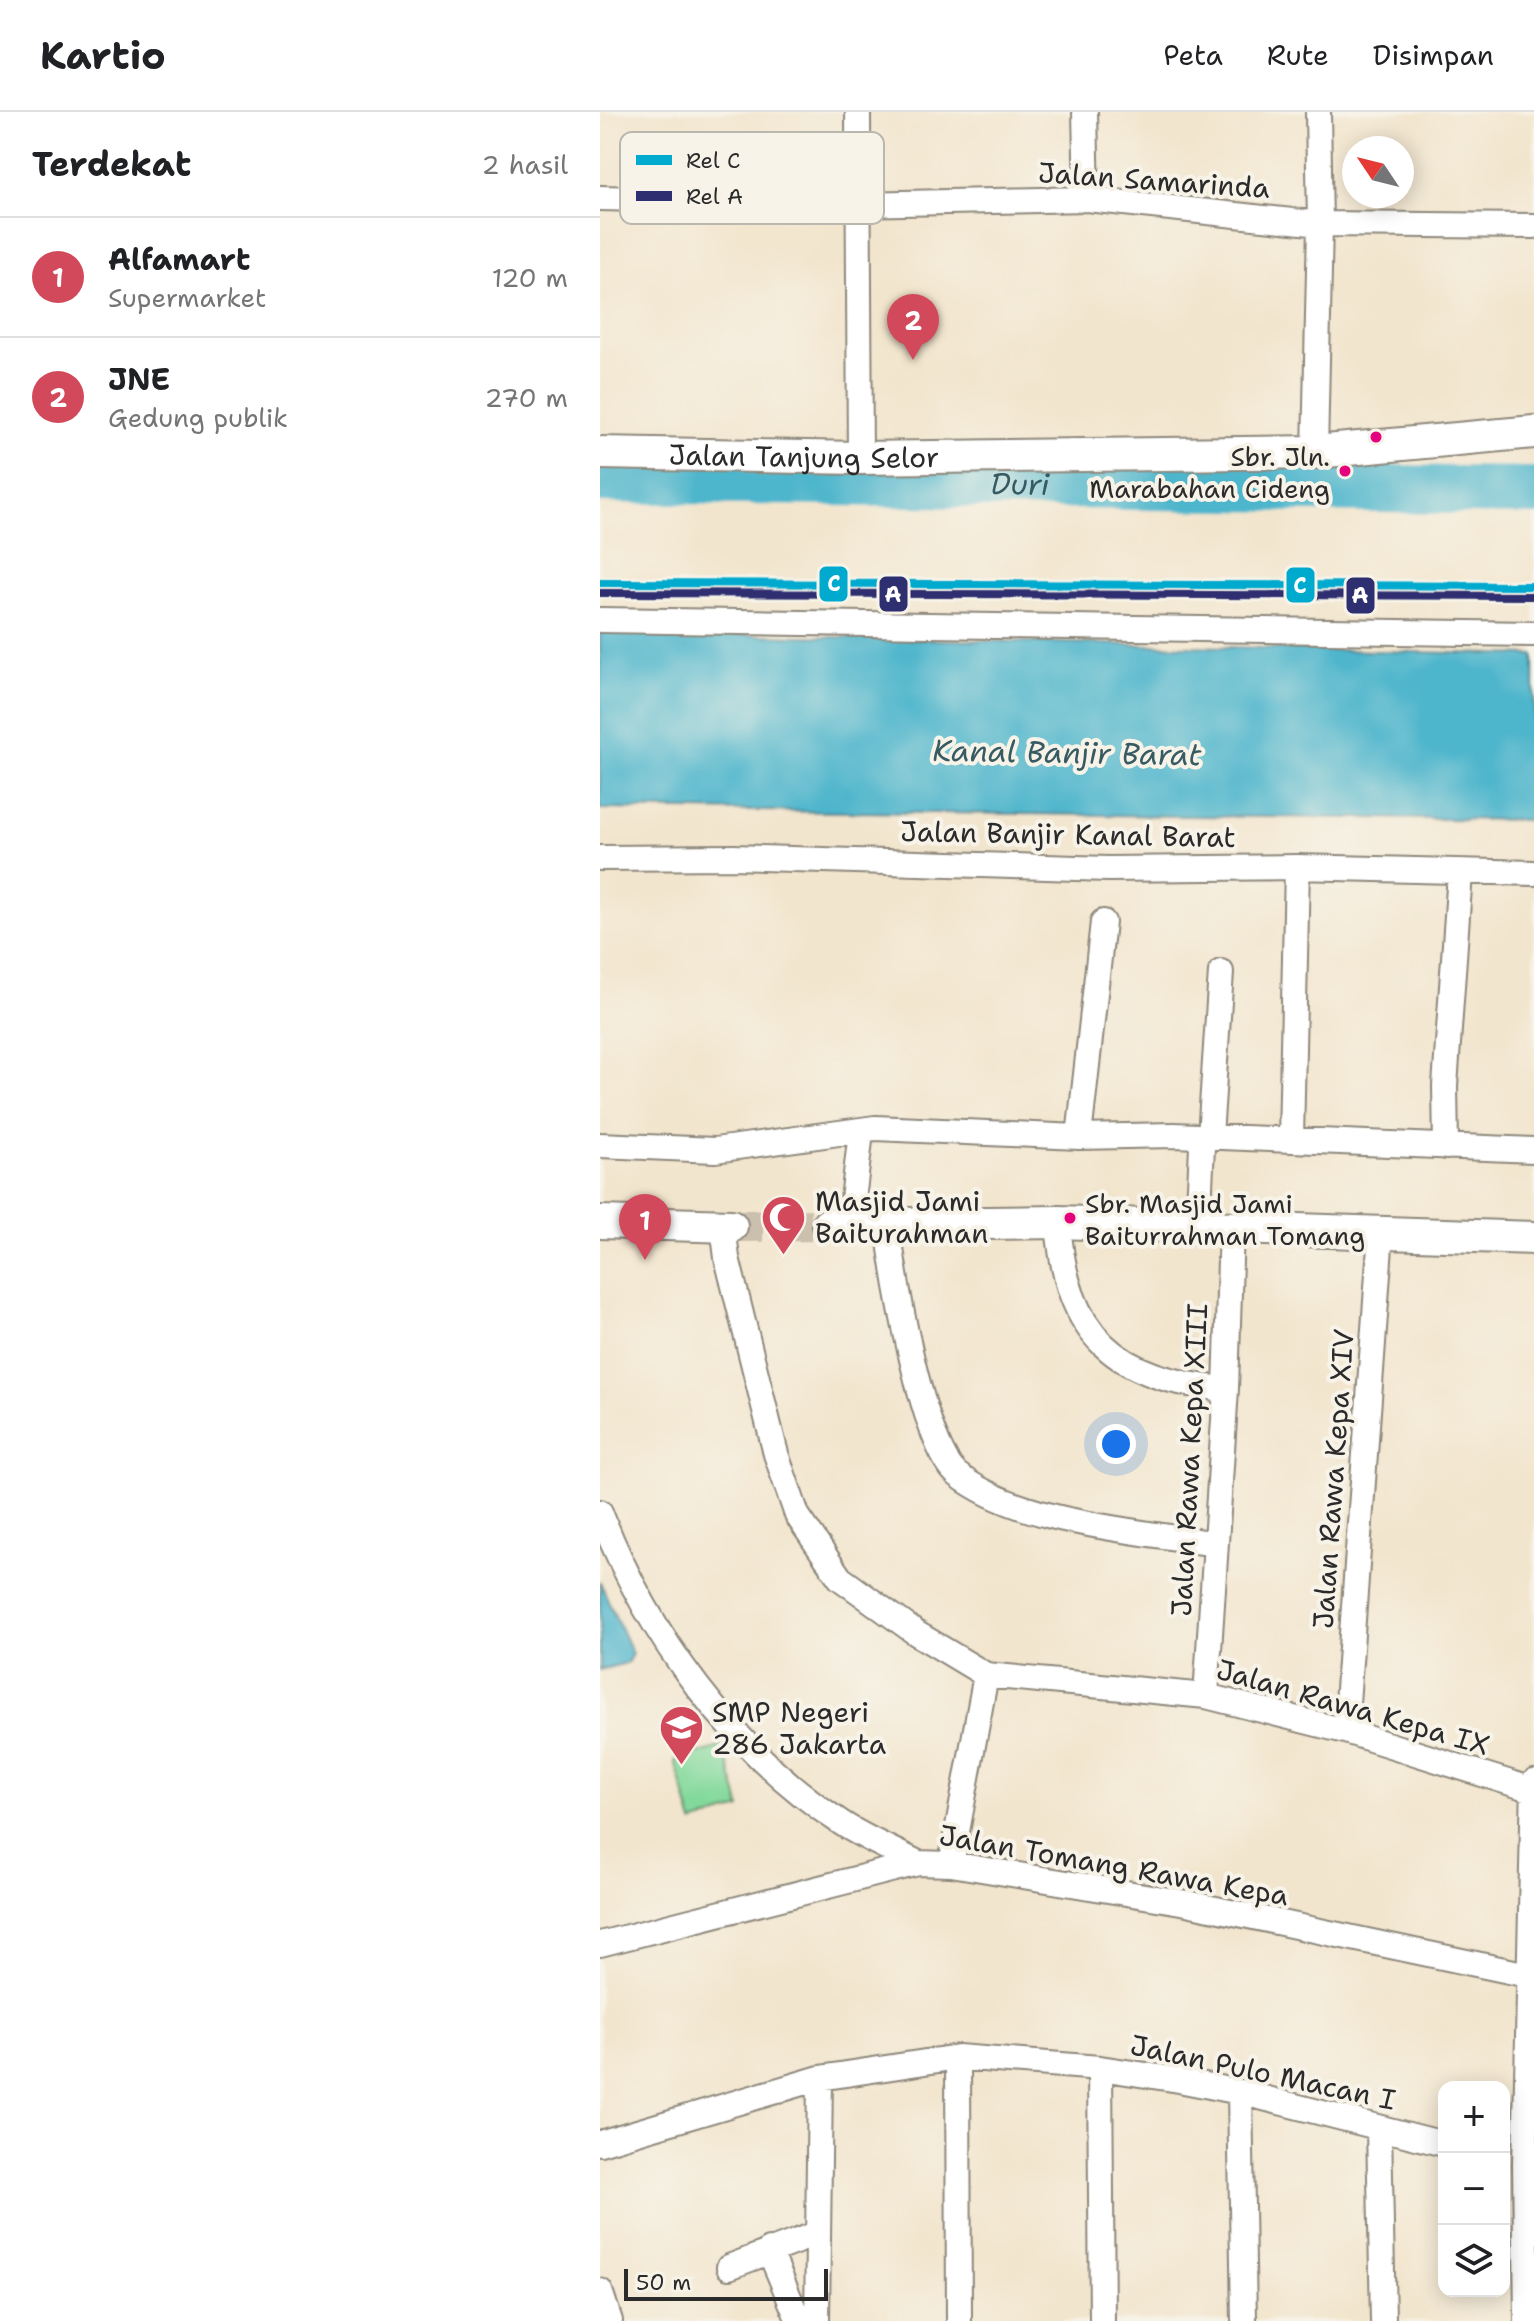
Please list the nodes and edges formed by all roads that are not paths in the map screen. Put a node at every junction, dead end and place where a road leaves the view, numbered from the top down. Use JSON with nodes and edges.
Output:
{"nodes":[{"id":1,"x":1085,"y":112,"type":"edge"},
{"id":2,"x":1318,"y":112,"type":"edge"},
{"id":3,"x":600,"y":198,"type":"edge"},
{"id":4,"x":620,"y":198,"type":"edge"},
{"id":5,"x":1087,"y":199,"type":"junction"},
{"id":6,"x":884,"y":203,"type":"edge"},
{"id":7,"x":858,"y":224,"type":"edge"},
{"id":8,"x":1320,"y":224,"type":"junction"},
{"id":9,"x":1534,"y":226,"type":"edge"},
{"id":10,"x":1534,"y":432,"type":"edge"},
{"id":11,"x":1315,"y":452,"type":"junction"},
{"id":12,"x":600,"y":453,"type":"edge"},
{"id":13,"x":860,"y":458,"type":"junction"},
{"id":14,"x":600,"y":620,"type":"edge"},
{"id":15,"x":1534,"y":634,"type":"edge"},
{"id":16,"x":600,"y":858,"type":"edge"},
{"id":17,"x":1297,"y":867,"type":"junction"},
{"id":18,"x":1460,"y":873,"type":"junction"},
{"id":19,"x":1534,"y":873,"type":"edge"},
{"id":20,"x":1103,"y":922,"type":"dead end"},
{"id":21,"x":1221,"y":972,"type":"dead end"},
{"id":22,"x":861,"y":1132,"type":"junction"},
{"id":23,"x":1079,"y":1137,"type":"junction"},
{"id":24,"x":1291,"y":1139,"type":"junction"},
{"id":25,"x":1206,"y":1142,"type":"junction"},
{"id":26,"x":600,"y":1145,"type":"edge"},
{"id":27,"x":1446,"y":1147,"type":"junction"},
{"id":28,"x":1534,"y":1150,"type":"edge"},
{"id":29,"x":600,"y":1222,"type":"edge"},
{"id":30,"x":1058,"y":1222,"type":"junction"},
{"id":31,"x":839,"y":1225,"type":"joint"},
{"id":32,"x":727,"y":1226,"type":"joint"},
{"id":33,"x":888,"y":1226,"type":"junction"},
{"id":34,"x":1198,"y":1226,"type":"junction"},
{"id":35,"x":1231,"y":1227,"type":"junction"},
{"id":36,"x":1381,"y":1232,"type":"junction"},
{"id":37,"x":1534,"y":1238,"type":"edge"},
{"id":38,"x":1226,"y":1389,"type":"junction"},
{"id":39,"x":600,"y":1512,"type":"edge"},
{"id":40,"x":1215,"y":1544,"type":"junction"},
{"id":41,"x":986,"y":1675,"type":"junction"},
{"id":42,"x":1206,"y":1696,"type":"junction"},
{"id":43,"x":1345,"y":1731,"type":"junction"},
{"id":44,"x":1534,"y":1782,"type":"edge"},
{"id":45,"x":1533,"y":1790,"type":"edge"},
{"id":46,"x":918,"y":1863,"type":"junction"},
{"id":47,"x":951,"y":1864,"type":"junction"},
{"id":48,"x":600,"y":1944,"type":"edge"},
{"id":49,"x":1528,"y":1975,"type":"junction"},
{"id":50,"x":958,"y":2057,"type":"junction"},
{"id":51,"x":1100,"y":2068,"type":"junction"},
{"id":52,"x":820,"y":2078,"type":"junction"},
{"id":53,"x":1240,"y":2092,"type":"junction"},
{"id":54,"x":1379,"y":2128,"type":"junction"},
{"id":55,"x":600,"y":2143,"type":"edge"},
{"id":56,"x":1438,"y":2143,"type":"edge"},
{"id":57,"x":1515,"y":2161,"type":"edge"},
{"id":58,"x":816,"y":2234,"type":"junction"},
{"id":59,"x":769,"y":2250,"type":"junction"},
{"id":60,"x":729,"y":2267,"type":"dead end"},
{"id":61,"x":600,"y":2291,"type":"edge"},
{"id":62,"x":610,"y":2321,"type":"edge"},
{"id":63,"x":799,"y":2321,"type":"edge"},
{"id":64,"x":817,"y":2321,"type":"edge"},
{"id":65,"x":959,"y":2321,"type":"edge"},
{"id":66,"x":1102,"y":2321,"type":"edge"},
{"id":67,"x":1244,"y":2321,"type":"edge"},
{"id":68,"x":1383,"y":2321,"type":"edge"},
{"id":69,"x":1527,"y":2321,"type":"edge"}],
"edges":[{"from":1,"to":5,"type":"street"},
{"from":2,"to":8,"type":"street"},
{"from":3,"to":4,"type":"street","name":"Jalan Samarinda"},
{"from":5,"to":6,"type":"street","name":"Jalan Samarinda"},
{"from":5,"to":8,"type":"street","name":"Jalan Samarinda"},
{"from":7,"to":13,"type":"street"},
{"from":8,"to":9,"type":"street","name":"Jalan Samarinda"},
{"from":8,"to":11,"type":"street"},
{"from":10,"to":11,"type":"street","name":"Jalan Tanjung Selor"},
{"from":11,"to":13,"type":"street","name":"Jalan Tanjung Selor"},
{"from":12,"to":13,"type":"street","name":"Jalan Tanjung Selor"},
{"from":14,"to":15,"type":"street"},
{"from":16,"to":17,"type":"street","name":"Jalan Banjir Kanal Barat"},
{"from":17,"to":18,"type":"street","name":"Jalan Banjir Kanal Barat"},
{"from":17,"to":24,"type":"street"},
{"from":18,"to":19,"type":"street","name":"Jalan Banjir Kanal Barat"},
{"from":18,"to":27,"type":"street"},
{"from":20,"to":23,"type":"street"},
{"from":21,"to":25,"type":"street"},
{"from":22,"to":23,"type":"street"},
{"from":22,"to":26,"type":"street"},
{"from":22,"to":31,"type":"street"},
{"from":23,"to":25,"type":"street"},
{"from":24,"to":25,"type":"street"},
{"from":24,"to":27,"type":"street"},
{"from":25,"to":34,"type":"street"},
{"from":27,"to":28,"type":"street"},
{"from":29,"to":32,"type":"street"},
{"from":30,"to":33,"type":"street"},
{"from":30,"to":34,"type":"street"},
{"from":30,"to":38,"type":"street"},
{"from":31,"to":33,"type":"street"},
{"from":32,"to":41,"type":"street","name":"Jalan Rawa Kepa IX"},
{"from":33,"to":40,"type":"street"},
{"from":34,"to":35,"type":"street"},
{"from":35,"to":36,"type":"street"},
{"from":35,"to":38,"type":"street","name":"Jalan Rawa Kepa XIII"},
{"from":36,"to":37,"type":"street"},
{"from":36,"to":43,"type":"street","name":"Jalan Rawa Kepa XIV"},
{"from":38,"to":40,"type":"street","name":"Jalan Rawa Kepa XIII"},
{"from":39,"to":46,"type":"street"},
{"from":40,"to":42,"type":"street","name":"Jalan Rawa Kepa XIII"},
{"from":41,"to":42,"type":"street","name":"Jalan Rawa Kepa IX"},
{"from":41,"to":47,"type":"street"},
{"from":42,"to":43,"type":"street","name":"Jalan Rawa Kepa IX"},
{"from":43,"to":45,"type":"street","name":"Jalan Rawa Kepa IX"},
{"from":44,"to":45,"type":"street"},
{"from":45,"to":49,"type":"street"},
{"from":46,"to":47,"type":"street","name":"Jalan Tomang Rawa Kepa"},
{"from":46,"to":48,"type":"street","name":"Jalan Tomang Rawa Kepa"},
{"from":47,"to":49,"type":"street","name":"Jalan Tomang Rawa Kepa"},
{"from":49,"to":57,"type":"street"},
{"from":50,"to":51,"type":"street","name":"Jalan Pulo Macan I"},
{"from":50,"to":52,"type":"street","name":"Jalan Pulo Macan I"},
{"from":50,"to":65,"type":"street"},
{"from":51,"to":53,"type":"street","name":"Jalan Pulo Macan I"},
{"from":51,"to":66,"type":"street"},
{"from":52,"to":55,"type":"street","name":"Jalan Pulo Macan I"},
{"from":52,"to":58,"type":"street"},
{"from":53,"to":54,"type":"street","name":"Jalan Pulo Macan I"},
{"from":53,"to":67,"type":"street"},
{"from":54,"to":56,"type":"street","name":"Jalan Pulo Macan I"},
{"from":54,"to":68,"type":"street"},
{"from":57,"to":69,"type":"street"},
{"from":58,"to":59,"type":"street"},
{"from":58,"to":64,"type":"street"},
{"from":59,"to":60,"type":"street"},
{"from":59,"to":63,"type":"street"},
{"from":61,"to":62,"type":"street"}]}
